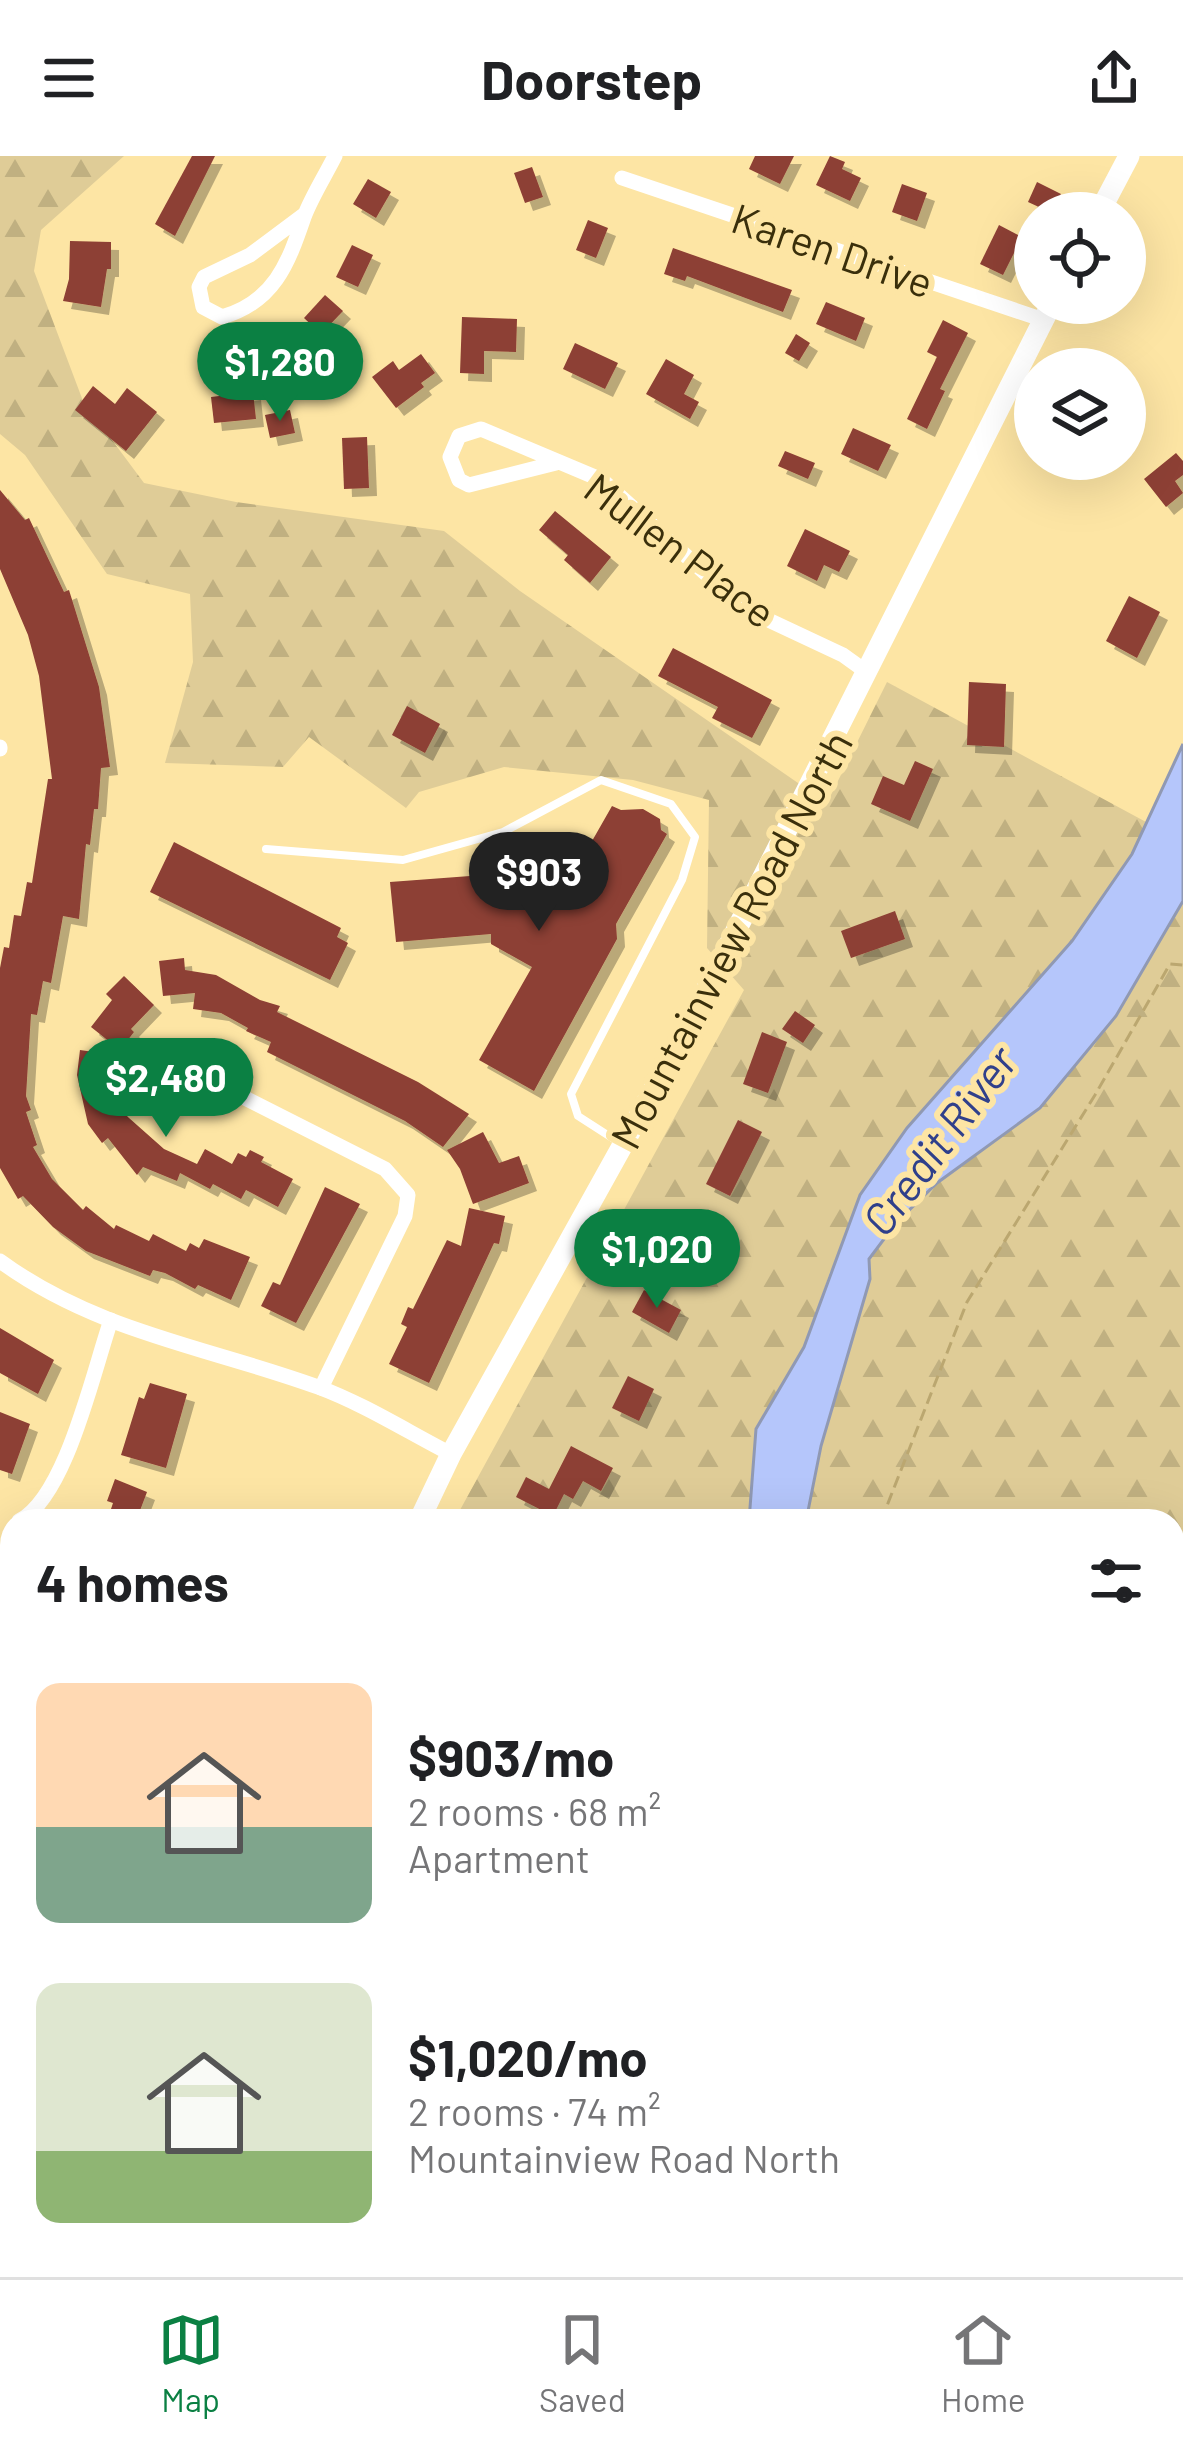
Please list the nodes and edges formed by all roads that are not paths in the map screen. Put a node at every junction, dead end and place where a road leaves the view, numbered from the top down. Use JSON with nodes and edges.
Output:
{"nodes":[{"id":1,"x":335,"y":156,"type":"edge"},
{"id":2,"x":1129,"y":156,"type":"edge"},
{"id":3,"x":622,"y":178,"type":"dead end"},
{"id":4,"x":1111,"y":192,"type":"edge"},
{"id":5,"x":305,"y":214,"type":"junction"},
{"id":6,"x":1014,"y":301,"type":"edge"},
{"id":7,"x":1042,"y":324,"type":"edge"},
{"id":8,"x":556,"y":463,"type":"junction"},
{"id":9,"x":868,"y":673,"type":"junction"},
{"id":10,"x":266,"y":849,"type":"dead end"},
{"id":11,"x":187,"y":1090,"type":"dead end"},
{"id":12,"x":623,"y":1145,"type":"junction"},
{"id":13,"x":0,"y":1261,"type":"edge"},
{"id":14,"x":111,"y":1320,"type":"junction"},
{"id":15,"x":321,"y":1388,"type":"junction"},
{"id":16,"x":452,"y":1454,"type":"junction"},
{"id":17,"x":37,"y":1509,"type":"edge"},
{"id":18,"x":424,"y":1509,"type":"edge"}],
"edges":[{"from":1,"to":5,"type":"street"},
{"from":2,"to":4,"type":"main road"},
{"from":3,"to":6,"type":"street","name":"Karen Drive"},
{"from":5,"to":5,"type":"street"},
{"from":7,"to":9,"type":"main road","name":"Mountainview Road North"},
{"from":8,"to":8,"type":"street","name":"Mullen Place"},
{"from":8,"to":9,"type":"street","name":"Mullen Place"},
{"from":9,"to":12,"type":"main road","name":"Mountainview Road North"},
{"from":10,"to":12,"type":"lane"},
{"from":11,"to":15,"type":"street"},
{"from":12,"to":16,"type":"main road","name":"Mountainview Road North"},
{"from":13,"to":14,"type":"street"},
{"from":14,"to":15,"type":"street"},
{"from":14,"to":17,"type":"street"},
{"from":15,"to":16,"type":"street"},
{"from":16,"to":18,"type":"main road","name":"Mountainview Road North"}]}
